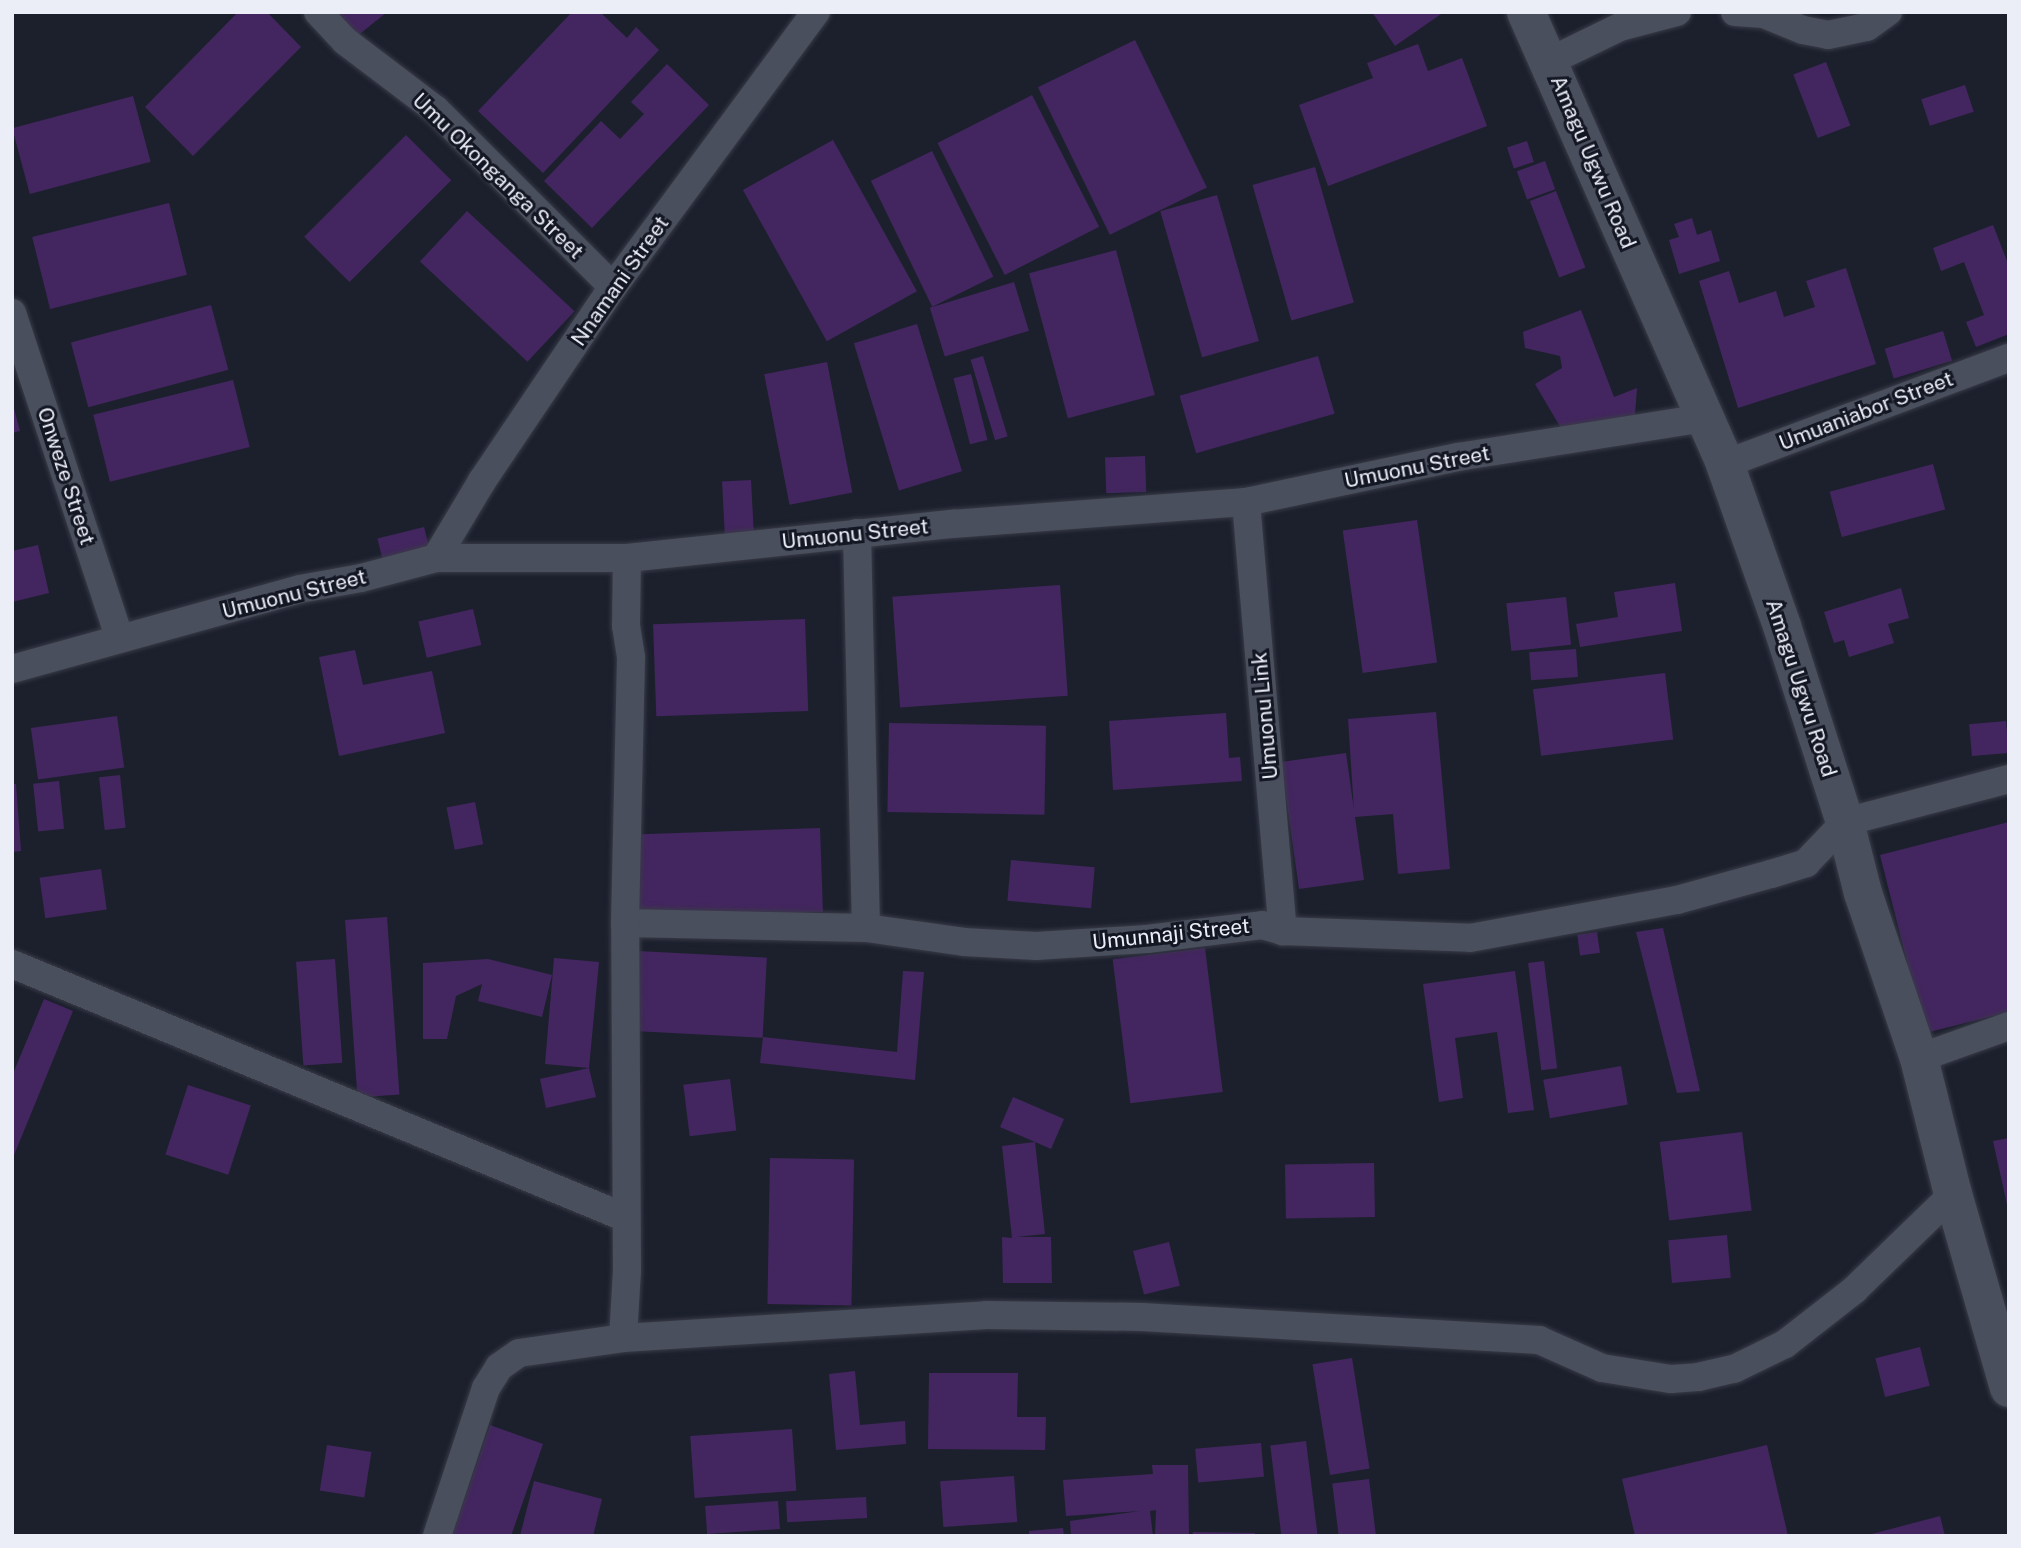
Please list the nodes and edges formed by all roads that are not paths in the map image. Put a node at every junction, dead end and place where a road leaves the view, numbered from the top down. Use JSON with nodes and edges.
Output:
{"nodes":[{"id":1,"x":318,"y":12,"type":"edge"},
{"id":2,"x":816,"y":12,"type":"edge"},
{"id":3,"x":1526,"y":12,"type":"edge"},
{"id":4,"x":1677,"y":12,"type":"edge"},
{"id":5,"x":1735,"y":12,"type":"edge"},
{"id":6,"x":1888,"y":12,"type":"edge"},
{"id":7,"x":1550,"y":61,"type":"junction"},
{"id":8,"x":612,"y":287,"type":"junction"},
{"id":9,"x":12,"y":313,"type":"edge"},
{"id":10,"x":2009,"y":358,"type":"edge"},
{"id":11,"x":1705,"y":418,"type":"junction"},
{"id":12,"x":1725,"y":464,"type":"junction"},
{"id":13,"x":1246,"y":502,"type":"junction"},
{"id":14,"x":858,"y":533,"type":"junction"},
{"id":15,"x":436,"y":558,"type":"junction"},
{"id":16,"x":627,"y":558,"type":"junction"},
{"id":17,"x":120,"y":639,"type":"junction"},
{"id":18,"x":12,"y":669,"type":"edge"},
{"id":19,"x":2009,"y":779,"type":"edge"},
{"id":20,"x":1845,"y":822,"type":"junction"},
{"id":21,"x":625,"y":923,"type":"junction"},
{"id":22,"x":866,"y":928,"type":"junction"},
{"id":23,"x":1283,"y":931,"type":"junction"},
{"id":24,"x":12,"y":964,"type":"edge"},
{"id":25,"x":2009,"y":1026,"type":"edge"},
{"id":26,"x":1919,"y":1058,"type":"junction"},
{"id":27,"x":1953,"y":1194,"type":"junction"},
{"id":28,"x":624,"y":1217,"type":"junction"},
{"id":29,"x":623,"y":1338,"type":"junction"},
{"id":30,"x":2009,"y":1388,"type":"edge"},
{"id":31,"x":437,"y":1536,"type":"edge"}],
"edges":[{"from":1,"to":8,"type":"street","name":"Umu Okonganga Street"},
{"from":2,"to":8,"type":"street","name":"Nnamani Street"},
{"from":3,"to":7,"type":"street","name":"Amagu Ugwu Road"},
{"from":4,"to":7,"type":"street"},
{"from":5,"to":6,"type":"street"},
{"from":7,"to":11,"type":"street","name":"Amagu Ugwu Road"},
{"from":8,"to":15,"type":"street","name":"Nnamani Street"},
{"from":9,"to":17,"type":"street","name":"Onweze Street"},
{"from":10,"to":12,"type":"street","name":"Umuaniabor Street"},
{"from":11,"to":12,"type":"street","name":"Amagu Ugwu Road"},
{"from":11,"to":13,"type":"street","name":"Umuonu Street"},
{"from":12,"to":20,"type":"street","name":"Amagu Ugwu Road"},
{"from":13,"to":14,"type":"street","name":"Umuonu Street"},
{"from":13,"to":23,"type":"street","name":"Umuonu Link"},
{"from":14,"to":16,"type":"street","name":"Umuonu Street"},
{"from":14,"to":22,"type":"street"},
{"from":15,"to":16,"type":"street","name":"Umuonu Street"},
{"from":15,"to":17,"type":"street","name":"Umuonu Street"},
{"from":16,"to":21,"type":"street"},
{"from":17,"to":18,"type":"street","name":"Umuonu Street"},
{"from":19,"to":20,"type":"street"},
{"from":20,"to":23,"type":"street","name":"Umunnaji Street"},
{"from":20,"to":26,"type":"street","name":"Amagu Ugwu Road"},
{"from":21,"to":22,"type":"street","name":"Umunnaji Street"},
{"from":21,"to":28,"type":"street"},
{"from":22,"to":23,"type":"street","name":"Umunnaji Street"},
{"from":24,"to":28,"type":"street"},
{"from":25,"to":26,"type":"street"},
{"from":26,"to":27,"type":"street","name":"Amagu Ugwu Road"},
{"from":27,"to":29,"type":"street"},
{"from":27,"to":30,"type":"street","name":"Amagu Ugwu Road"},
{"from":28,"to":29,"type":"street"},
{"from":29,"to":31,"type":"street"}]}
